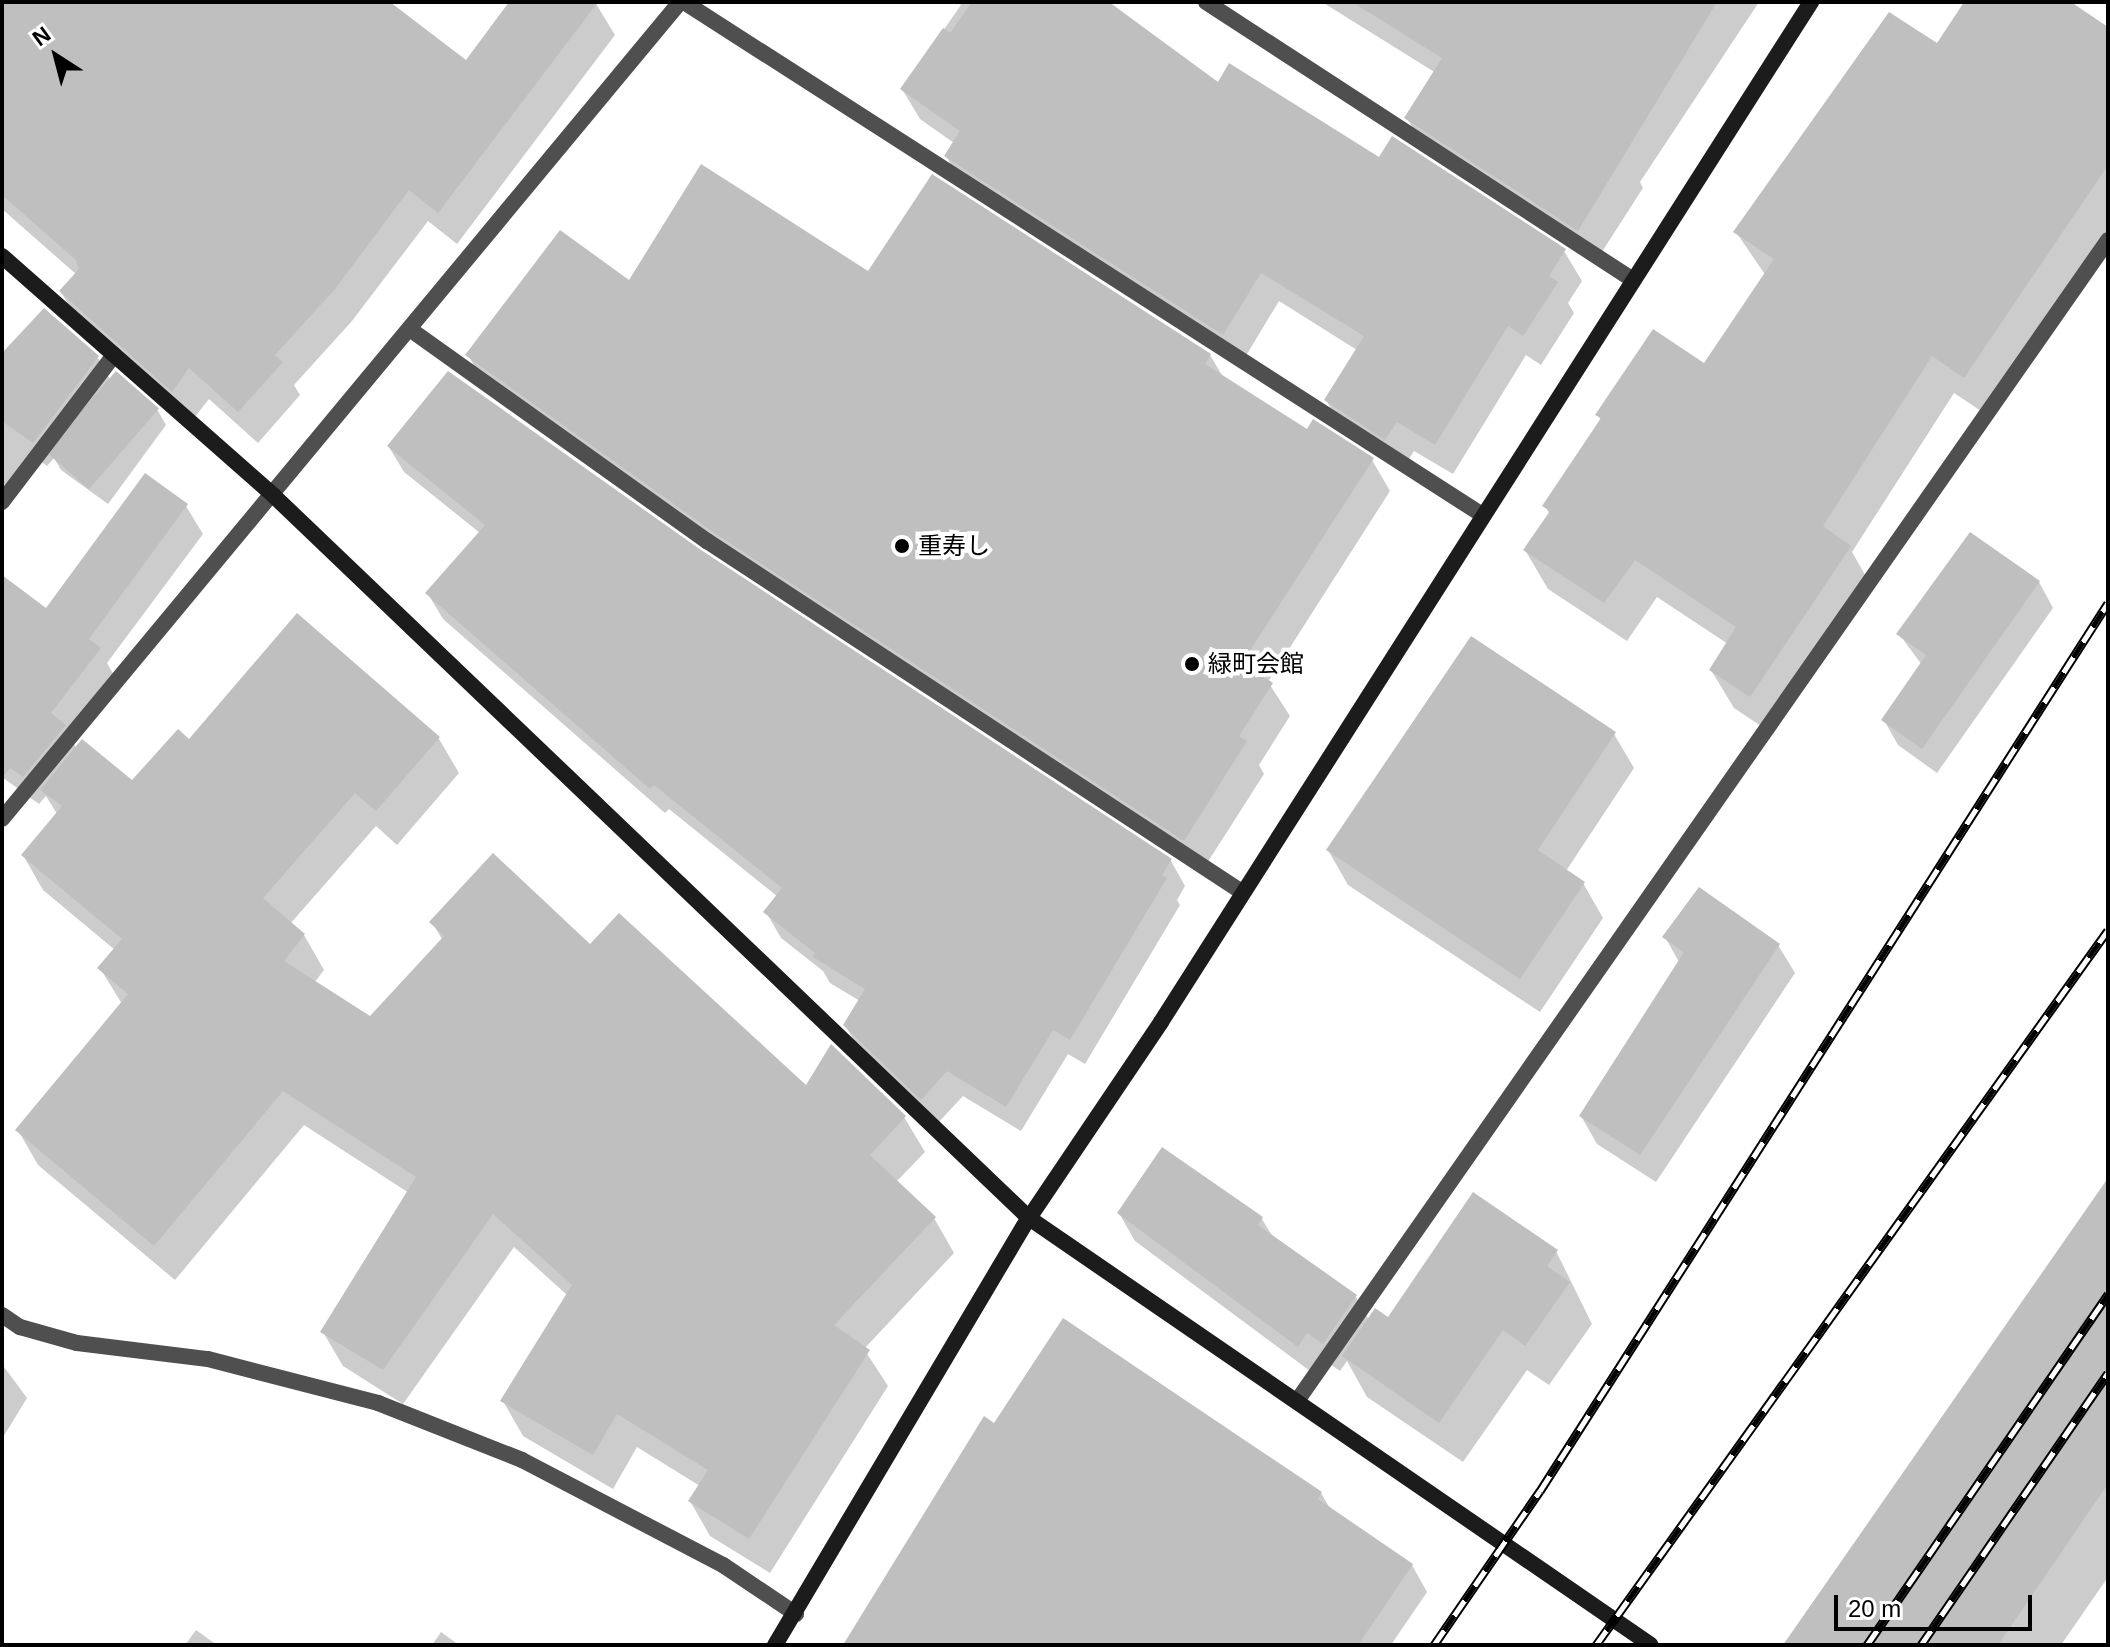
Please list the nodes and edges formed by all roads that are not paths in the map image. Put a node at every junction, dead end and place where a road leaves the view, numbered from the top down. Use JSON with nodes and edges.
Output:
{"nodes":[{"id":1,"x":682,"y":2,"type":"edge"},
{"id":2,"x":1206,"y":2,"type":"edge"},
{"id":3,"x":1811,"y":2,"type":"edge"},
{"id":4,"x":2108,"y":240,"type":"edge"},
{"id":5,"x":2,"y":256,"type":"edge"},
{"id":6,"x":1630,"y":278,"type":"junction"},
{"id":7,"x":411,"y":330,"type":"junction"},
{"id":8,"x":114,"y":355,"type":"junction"},
{"id":9,"x":274,"y":496,"type":"junction"},
{"id":10,"x":2,"y":502,"type":"edge"},
{"id":11,"x":1481,"y":514,"type":"junction"},
{"id":12,"x":2,"y":819,"type":"edge"},
{"id":13,"x":1242,"y":892,"type":"junction"},
{"id":14,"x":1029,"y":1218,"type":"junction"},
{"id":15,"x":2,"y":1315,"type":"edge"},
{"id":16,"x":1297,"y":1401,"type":"junction"},
{"id":17,"x":796,"y":1614,"type":"junction"},
{"id":18,"x":775,"y":1645,"type":"edge"},
{"id":19,"x":1651,"y":1645,"type":"edge"}],
"edges":[{"from":1,"to":7,"type":"street"},
{"from":1,"to":11,"type":"street"},
{"from":2,"to":6,"type":"street"},
{"from":3,"to":6,"type":"street"},
{"from":4,"to":16,"type":"street"},
{"from":5,"to":8,"type":"street"},
{"from":6,"to":11,"type":"street"},
{"from":7,"to":9,"type":"street"},
{"from":7,"to":13,"type":"street"},
{"from":8,"to":9,"type":"street"},
{"from":8,"to":10,"type":"street"},
{"from":9,"to":12,"type":"street"},
{"from":9,"to":14,"type":"street"},
{"from":11,"to":13,"type":"street"},
{"from":13,"to":14,"type":"street"},
{"from":14,"to":16,"type":"street"},
{"from":14,"to":17,"type":"street"},
{"from":15,"to":17,"type":"street"},
{"from":16,"to":19,"type":"street"},
{"from":17,"to":18,"type":"street"}]}
